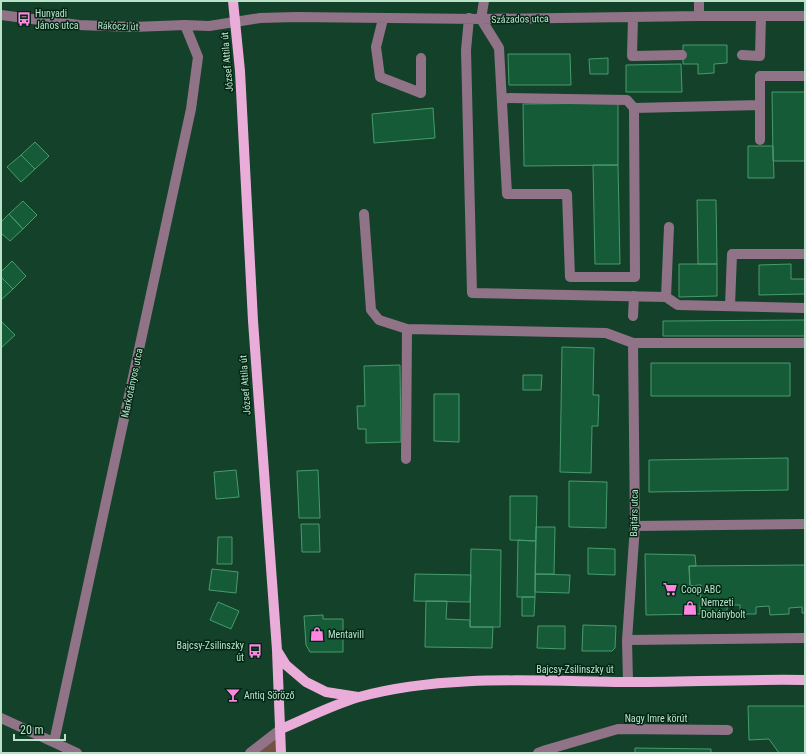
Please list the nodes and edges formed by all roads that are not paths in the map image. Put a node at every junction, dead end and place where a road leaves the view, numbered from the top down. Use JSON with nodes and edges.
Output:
{"nodes":[{"id":1,"x":233,"y":1,"type":"edge"},
{"id":2,"x":484,"y":1,"type":"edge"},
{"id":3,"x":699,"y":1,"type":"edge"},
{"id":4,"x":1,"y":15,"type":"edge"},
{"id":5,"x":699,"y":16,"type":"junction"},
{"id":6,"x":761,"y":16,"type":"junction"},
{"id":7,"x":805,"y":16,"type":"edge"},
{"id":8,"x":632,"y":17,"type":"junction"},
{"id":9,"x":469,"y":18,"type":"junction"},
{"id":10,"x":481,"y":19,"type":"junction"},
{"id":11,"x":235,"y":22,"type":"junction"},
{"id":12,"x":382,"y":23,"type":"dead end"},
{"id":13,"x":185,"y":25,"type":"junction"},
{"id":14,"x":682,"y":55,"type":"dead end"},
{"id":15,"x":742,"y":55,"type":"dead end"},
{"id":16,"x":421,"y":58,"type":"dead end"},
{"id":17,"x":805,"y":76,"type":"edge"},
{"id":18,"x":502,"y":98,"type":"junction"},
{"id":19,"x":760,"y":105,"type":"junction"},
{"id":20,"x":634,"y":108,"type":"junction"},
{"id":21,"x":760,"y":140,"type":"dead end"},
{"id":22,"x":364,"y":214,"type":"dead end"},
{"id":23,"x":669,"y":227,"type":"dead end"},
{"id":24,"x":805,"y":254,"type":"edge"},
{"id":25,"x":634,"y":296,"type":"junction"},
{"id":26,"x":666,"y":297,"type":"junction"},
{"id":27,"x":730,"y":306,"type":"junction"},
{"id":28,"x":805,"y":308,"type":"edge"},
{"id":29,"x":633,"y":316,"type":"dead end"},
{"id":30,"x":407,"y":329,"type":"junction"},
{"id":31,"x":633,"y":343,"type":"junction"},
{"id":32,"x":805,"y":343,"type":"edge"},
{"id":33,"x":406,"y":459,"type":"dead end"},
{"id":34,"x":805,"y":524,"type":"edge"},
{"id":35,"x":635,"y":526,"type":"junction"},
{"id":36,"x":805,"y":638,"type":"edge"},
{"id":37,"x":627,"y":640,"type":"junction"},
{"id":38,"x":277,"y":650,"type":"junction"},
{"id":39,"x":801,"y":680,"type":"edge"},
{"id":40,"x":628,"y":682,"type":"junction"},
{"id":41,"x":359,"y":697,"type":"junction"},
{"id":42,"x":1,"y":718,"type":"edge"},
{"id":43,"x":281,"y":729,"type":"junction"},
{"id":44,"x":728,"y":730,"type":"dead end"},
{"id":45,"x":54,"y":742,"type":"junction"},
{"id":46,"x":77,"y":753,"type":"edge"},
{"id":47,"x":250,"y":753,"type":"edge"},
{"id":48,"x":281,"y":753,"type":"edge"},
{"id":49,"x":538,"y":753,"type":"edge"}],
"edges":[{"from":1,"to":11,"type":"main road","name":"József Attila út"},
{"from":2,"to":10,"type":"street"},
{"from":3,"to":5,"type":"street"},
{"from":4,"to":13,"type":"street","name":"Rákóczi út"},
{"from":5,"to":6,"type":"street","name":"Százados utca"},
{"from":5,"to":8,"type":"street","name":"Százados utca"},
{"from":6,"to":7,"type":"street","name":"Százados utca"},
{"from":6,"to":15,"type":"street"},
{"from":8,"to":10,"type":"street","name":"Százados utca"},
{"from":8,"to":14,"type":"street"},
{"from":9,"to":10,"type":"street","name":"Százados utca"},
{"from":9,"to":11,"type":"street","name":"Százados utca"},
{"from":9,"to":25,"type":"street"},
{"from":10,"to":18,"type":"street"},
{"from":11,"to":13,"type":"street","name":"Rákóczi út"},
{"from":11,"to":38,"type":"main road","name":"József Attila út"},
{"from":12,"to":16,"type":"street"},
{"from":13,"to":45,"type":"street","name":"Markotányos utca"},
{"from":17,"to":19,"type":"street"},
{"from":18,"to":20,"type":"street"},
{"from":18,"to":20,"type":"street"},
{"from":19,"to":20,"type":"street"},
{"from":19,"to":21,"type":"street"},
{"from":22,"to":30,"type":"street"},
{"from":23,"to":26,"type":"street"},
{"from":24,"to":27,"type":"street"},
{"from":25,"to":26,"type":"street"},
{"from":25,"to":29,"type":"street"},
{"from":26,"to":27,"type":"street"},
{"from":27,"to":28,"type":"street"},
{"from":30,"to":31,"type":"street"},
{"from":30,"to":33,"type":"street"},
{"from":31,"to":32,"type":"street"},
{"from":31,"to":35,"type":"street","name":"Bajtárs utca"},
{"from":34,"to":35,"type":"street"},
{"from":35,"to":37,"type":"street","name":"Bajtárs utca"},
{"from":36,"to":37,"type":"street"},
{"from":37,"to":40,"type":"street","name":"Bajtárs utca"},
{"from":38,"to":41,"type":"main road"},
{"from":38,"to":43,"type":"main road","name":"József Attila út"},
{"from":39,"to":40,"type":"main road","name":"Bajcsy-Zsilinszky út"},
{"from":40,"to":41,"type":"main road","name":"Bajcsy-Zsilinszky út"},
{"from":41,"to":43,"type":"main road","name":"Bajcsy-Zsilinszky út"},
{"from":42,"to":45,"type":"street"},
{"from":43,"to":47,"type":"street"},
{"from":43,"to":48,"type":"main road"},
{"from":44,"to":49,"type":"street","name":"Nagy Imre körút"},
{"from":45,"to":46,"type":"street"}]}
